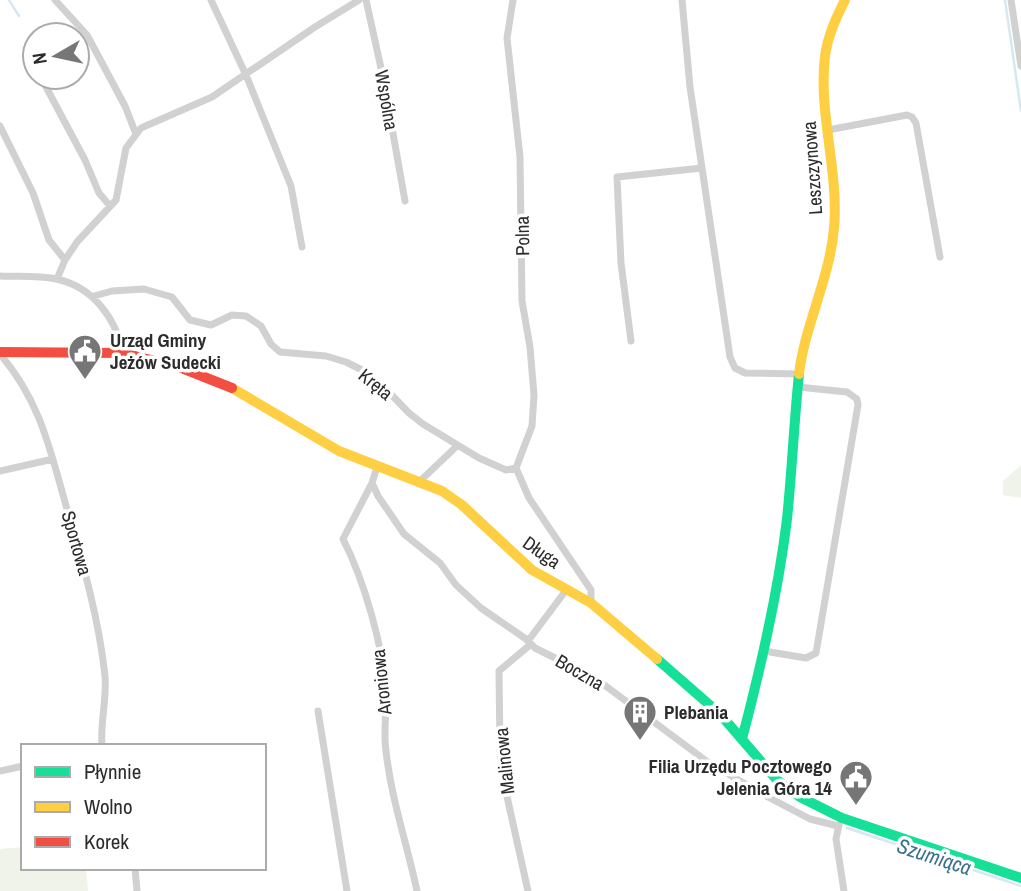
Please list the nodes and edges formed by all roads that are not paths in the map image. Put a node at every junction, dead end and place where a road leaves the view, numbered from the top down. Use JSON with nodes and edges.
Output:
{"nodes":[{"id":1,"x":55,"y":0,"type":"edge"},
{"id":2,"x":211,"y":0,"type":"edge"},
{"id":3,"x":359,"y":0,"type":"edge"},
{"id":4,"x":366,"y":0,"type":"edge"},
{"id":5,"x":512,"y":0,"type":"edge"},
{"id":6,"x":682,"y":0,"type":"edge"},
{"id":7,"x":845,"y":0,"type":"edge"},
{"id":8,"x":1011,"y":0,"type":"edge"},
{"id":9,"x":1021,"y":66,"type":"edge"},
{"id":10,"x":246,"y":75,"type":"junction"},
{"id":11,"x":49,"y":91,"type":"edge"},
{"id":12,"x":0,"y":126,"type":"edge"},
{"id":13,"x":828,"y":130,"type":"junction"},
{"id":14,"x":136,"y":134,"type":"junction"},
{"id":15,"x":702,"y":167,"type":"junction"},
{"id":16,"x":405,"y":201,"type":"dead end"},
{"id":17,"x":110,"y":206,"type":"junction"},
{"id":18,"x":302,"y":247,"type":"dead end"},
{"id":19,"x":940,"y":257,"type":"dead end"},
{"id":20,"x":65,"y":260,"type":"junction"},
{"id":21,"x":0,"y":276,"type":"edge"},
{"id":22,"x":57,"y":279,"type":"junction"},
{"id":23,"x":94,"y":296,"type":"junction"},
{"id":24,"x":631,"y":341,"type":"dead end"},
{"id":25,"x":0,"y":353,"type":"edge"},
{"id":26,"x":123,"y":353,"type":"junction"},
{"id":27,"x":799,"y":374,"type":"junction"},
{"id":28,"x":798,"y":387,"type":"junction"},
{"id":29,"x":457,"y":446,"type":"junction"},
{"id":30,"x":53,"y":459,"type":"junction"},
{"id":31,"x":377,"y":467,"type":"junction"},
{"id":32,"x":516,"y":468,"type":"junction"},
{"id":33,"x":0,"y":471,"type":"edge"},
{"id":34,"x":420,"y":481,"type":"junction"},
{"id":35,"x":372,"y":483,"type":"junction"},
{"id":36,"x":567,"y":589,"type":"junction"},
{"id":37,"x":591,"y":603,"type":"junction"},
{"id":38,"x":529,"y":642,"type":"junction"},
{"id":39,"x":764,"y":651,"type":"junction"},
{"id":40,"x":318,"y":711,"type":"dead end"},
{"id":41,"x":742,"y":740,"type":"junction"},
{"id":42,"x":102,"y":744,"type":"edge"},
{"id":43,"x":21,"y":766,"type":"edge"},
{"id":44,"x":0,"y":771,"type":"edge"},
{"id":45,"x":840,"y":822,"type":"junction"},
{"id":46,"x":135,"y":870,"type":"edge"},
{"id":47,"x":1021,"y":878,"type":"edge"},
{"id":48,"x":136,"y":891,"type":"edge"},
{"id":49,"x":347,"y":891,"type":"edge"},
{"id":50,"x":417,"y":891,"type":"edge"},
{"id":51,"x":528,"y":891,"type":"edge"},
{"id":52,"x":844,"y":891,"type":"edge"}],
"edges":[{"from":1,"to":14,"type":"street"},
{"from":2,"to":10,"type":"street"},
{"from":3,"to":10,"type":"street"},
{"from":4,"to":16,"type":"street","name":"Wspólna"},
{"from":5,"to":32,"type":"street","name":"Polna"},
{"from":6,"to":15,"type":"street"},
{"from":7,"to":13,"type":"street","name":"Leszczynowa"},
{"from":8,"to":9,"type":"street"},
{"from":10,"to":14,"type":"street"},
{"from":10,"to":18,"type":"street"},
{"from":11,"to":17,"type":"street"},
{"from":12,"to":20,"type":"street"},
{"from":13,"to":19,"type":"street"},
{"from":13,"to":27,"type":"street","name":"Leszczynowa"},
{"from":14,"to":17,"type":"street"},
{"from":15,"to":24,"type":"street"},
{"from":15,"to":27,"type":"street"},
{"from":17,"to":20,"type":"street"},
{"from":20,"to":22,"type":"street"},
{"from":21,"to":22,"type":"street"},
{"from":22,"to":23,"type":"street"},
{"from":23,"to":26,"type":"street"},
{"from":23,"to":29,"type":"street","name":"Kręta"},
{"from":25,"to":26,"type":"street","name":"Długa"},
{"from":25,"to":30,"type":"street","name":"Sportowa"},
{"from":26,"to":31,"type":"street","name":"Długa"},
{"from":27,"to":28,"type":"street","name":"Leszczynowa"},
{"from":28,"to":39,"type":"street","name":"Leszczynowa"},
{"from":28,"to":39,"type":"street"},
{"from":29,"to":32,"type":"street","name":"Kręta"},
{"from":29,"to":34,"type":"street"},
{"from":30,"to":33,"type":"street"},
{"from":30,"to":42,"type":"street","name":"Sportowa"},
{"from":31,"to":34,"type":"street","name":"Długa"},
{"from":31,"to":35,"type":"street"},
{"from":32,"to":37,"type":"street"},
{"from":34,"to":36,"type":"street","name":"Długa"},
{"from":35,"to":38,"type":"street","name":"Boczna"},
{"from":35,"to":50,"type":"street","name":"Aroniowa"},
{"from":36,"to":37,"type":"street","name":"Długa"},
{"from":36,"to":38,"type":"street"},
{"from":37,"to":41,"type":"street","name":"Długa"},
{"from":38,"to":45,"type":"street","name":"Boczna"},
{"from":38,"to":51,"type":"street","name":"Malinowa"},
{"from":39,"to":41,"type":"street","name":"Leszczynowa"},
{"from":40,"to":49,"type":"street"},
{"from":41,"to":45,"type":"street","name":"Długa"},
{"from":43,"to":44,"type":"street"},
{"from":45,"to":47,"type":"street","name":"Długa"},
{"from":45,"to":52,"type":"street"},
{"from":46,"to":48,"type":"street"}]}
